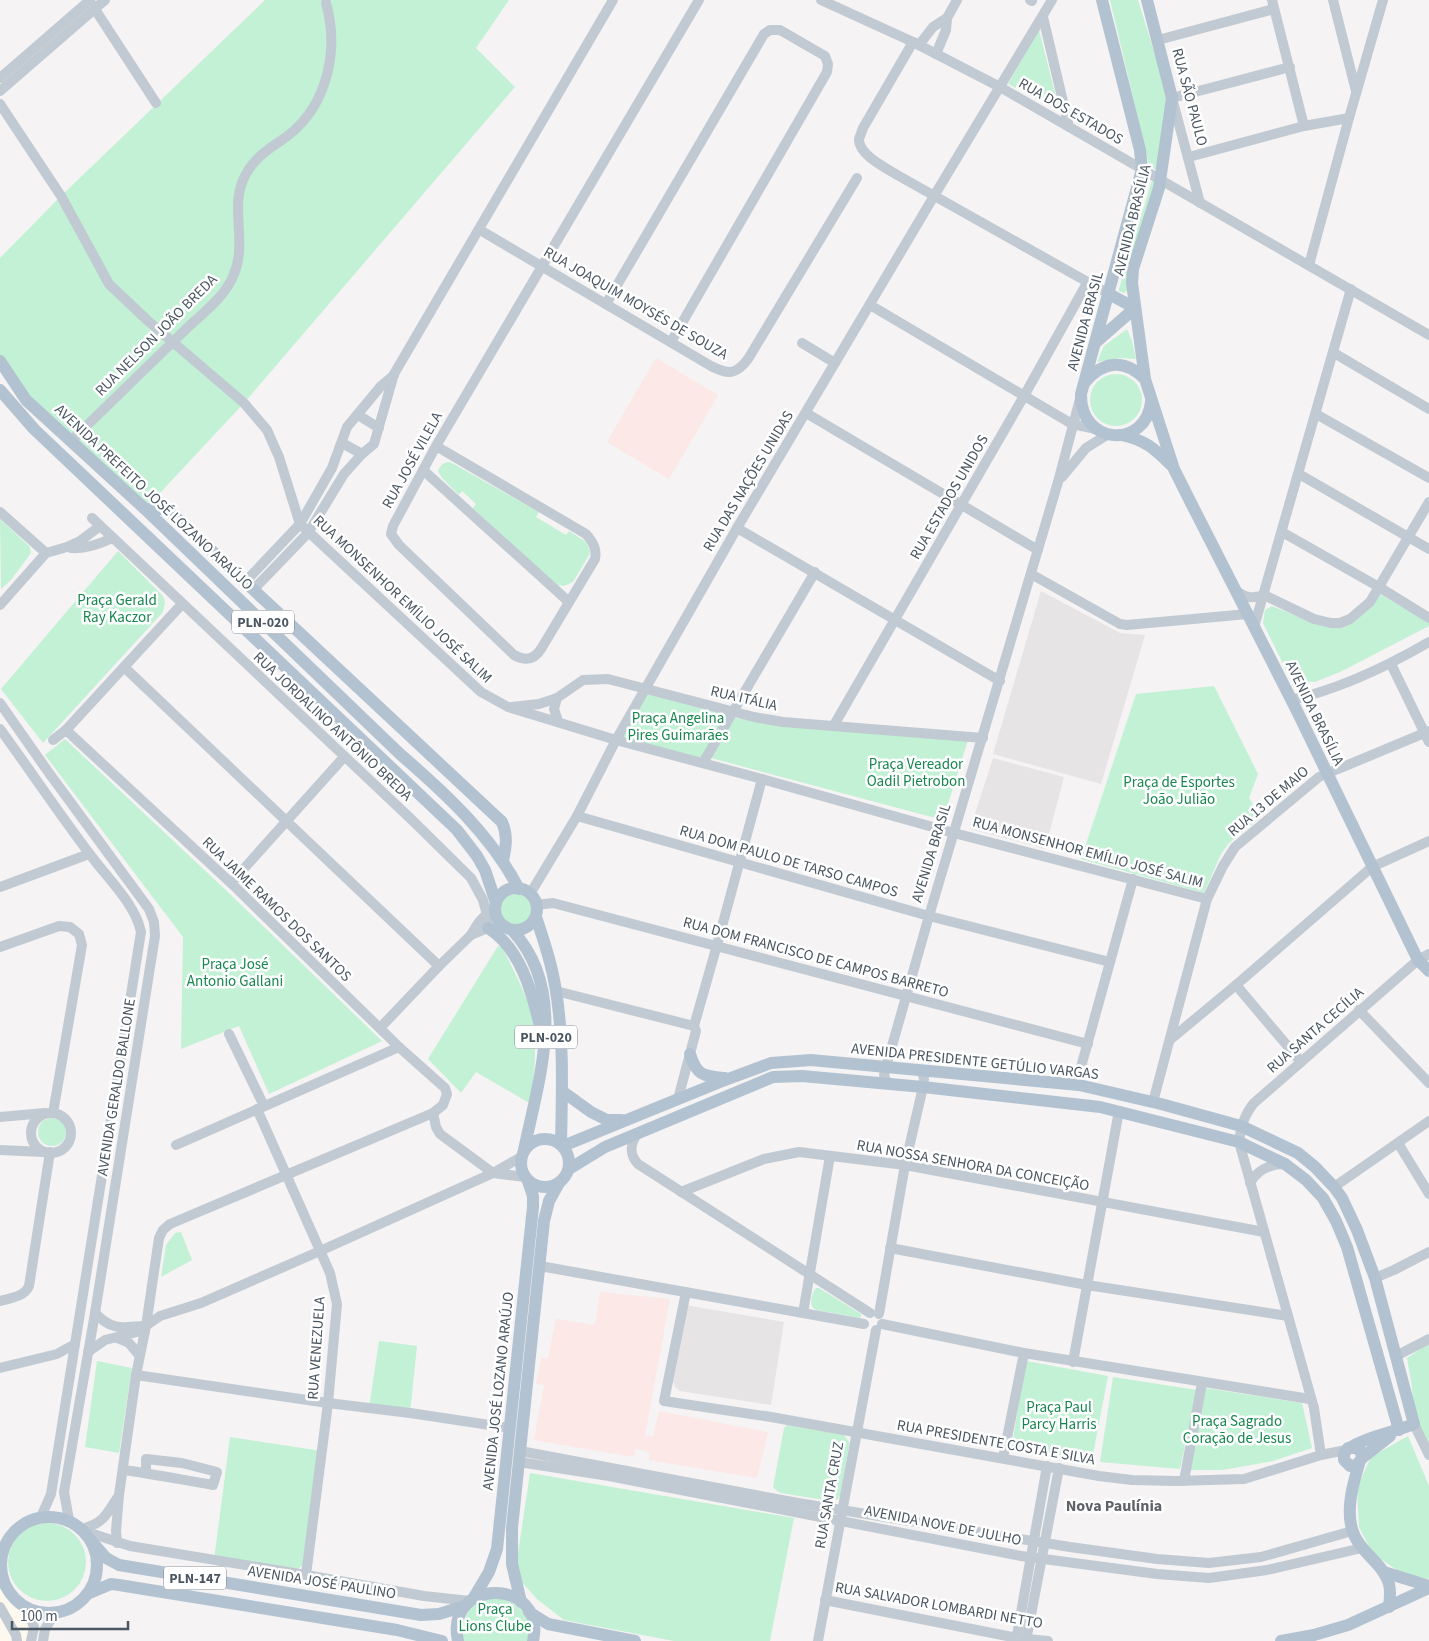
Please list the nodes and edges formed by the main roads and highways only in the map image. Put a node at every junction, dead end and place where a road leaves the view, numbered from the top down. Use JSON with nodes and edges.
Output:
{"nodes":[{"id":1,"x":1102,"y":0,"type":"edge"},
{"id":2,"x":1147,"y":0,"type":"edge"},
{"id":3,"x":1172,"y":98,"type":"joint"},
{"id":4,"x":1142,"y":169,"type":"joint"},
{"id":5,"x":1109,"y":294,"type":"junction"},
{"id":6,"x":1135,"y":308,"type":"junction"},
{"id":7,"x":1095,"y":343,"type":"junction"},
{"id":8,"x":0,"y":361,"type":"edge"},
{"id":9,"x":1145,"y":380,"type":"junction"},
{"id":10,"x":1083,"y":388,"type":"junction"},
{"id":11,"x":0,"y":390,"type":"edge"},
{"id":12,"x":1152,"y":400,"type":"junction"},
{"id":13,"x":1121,"y":435,"type":"junction"},
{"id":14,"x":1174,"y":468,"type":"junction"},
{"id":15,"x":145,"y":509,"type":"junction"},
{"id":16,"x":503,"y":861,"type":"junction"},
{"id":17,"x":530,"y":901,"type":"junction"},
{"id":18,"x":493,"y":910,"type":"junction"},
{"id":19,"x":488,"y":928,"type":"road end"},
{"id":20,"x":509,"y":929,"type":"junction"},
{"id":21,"x":1425,"y":958,"type":"edge"},
{"id":22,"x":1429,"y":971,"type":"edge"},
{"id":23,"x":545,"y":1050,"type":"junction"},
{"id":24,"x":690,"y":1054,"type":"road end"},
{"id":25,"x":811,"y":1060,"type":"junction"},
{"id":26,"x":809,"y":1076,"type":"junction"},
{"id":27,"x":728,"y":1079,"type":"junction"},
{"id":28,"x":1007,"y":1079,"type":"junction"},
{"id":29,"x":562,"y":1091,"type":"junction"},
{"id":30,"x":1104,"y":1091,"type":"junction"},
{"id":31,"x":1123,"y":1095,"type":"junction"},
{"id":32,"x":1005,"y":1096,"type":"junction"},
{"id":33,"x":678,"y":1099,"type":"junction"},
{"id":34,"x":659,"y":1106,"type":"junction"},
{"id":35,"x":1114,"y":1110,"type":"junction"},
{"id":36,"x":624,"y":1120,"type":"junction"},
{"id":37,"x":665,"y":1123,"type":"junction"},
{"id":38,"x":562,"y":1145,"type":"junction"},
{"id":39,"x":523,"y":1153,"type":"junction"},
{"id":40,"x":568,"y":1170,"type":"junction"},
{"id":41,"x":526,"y":1179,"type":"junction"},
{"id":42,"x":559,"y":1183,"type":"junction"},
{"id":43,"x":1357,"y":1230,"type":"junction"},
{"id":44,"x":1343,"y":1236,"type":"junction"},
{"id":45,"x":1381,"y":1303,"type":"junction"},
{"id":46,"x":1365,"y":1310,"type":"junction"},
{"id":47,"x":1388,"y":1329,"type":"junction"},
{"id":48,"x":1371,"y":1332,"type":"junction"},
{"id":49,"x":1399,"y":1430,"type":"junction"},
{"id":50,"x":1346,"y":1456,"type":"junction"},
{"id":51,"x":1361,"y":1461,"type":"junction"},
{"id":52,"x":1352,"y":1488,"type":"junction"},
{"id":53,"x":12,"y":1534,"type":"junction"},
{"id":54,"x":0,"y":1543,"type":"edge"},
{"id":55,"x":93,"y":1544,"type":"junction"},
{"id":56,"x":1384,"y":1572,"type":"junction"},
{"id":57,"x":1,"y":1576,"type":"edge"},
{"id":58,"x":1429,"y":1587,"type":"edge"},
{"id":59,"x":87,"y":1594,"type":"junction"},
{"id":60,"x":304,"y":1595,"type":"junction"},
{"id":61,"x":469,"y":1602,"type":"junction"},
{"id":62,"x":525,"y":1607,"type":"junction"},
{"id":63,"x":1389,"y":1607,"type":"junction"},
{"id":64,"x":260,"y":1608,"type":"junction"},
{"id":65,"x":442,"y":1641,"type":"edge"},
{"id":66,"x":458,"y":1641,"type":"edge"},
{"id":67,"x":532,"y":1641,"type":"edge"},
{"id":68,"x":634,"y":1641,"type":"edge"},
{"id":69,"x":1281,"y":1641,"type":"edge"}],
"edges":[{"from":1,"to":4,"type":"main road","name":"AVENIDA BRASÍLIA"},
{"from":2,"to":3,"type":"main road","name":"RUA SÃO PAULO"},
{"from":3,"to":6,"type":"main road","name":"AVENIDA BRASÍLIA"},
{"from":4,"to":5,"type":"main road","name":"AVENIDA BRASIL"},
{"from":5,"to":6,"type":"main road"},
{"from":5,"to":7,"type":"main road","name":"AVENIDA BRASIL"},
{"from":6,"to":7,"type":"main road"},
{"from":6,"to":9,"type":"main road","name":"AVENIDA BRASÍLIA"},
{"from":7,"to":10,"type":"main road","name":"AVENIDA BRASIL"},
{"from":8,"to":15,"type":"main road","name":"AVENIDA PREFEITO JOSÉ LOZANO ARAÚJO","number":"PLN-020"},
{"from":9,"to":10,"type":"main road"},
{"from":9,"to":12,"type":"main road"},
{"from":10,"to":13,"type":"main road"},
{"from":11,"to":18,"type":"main road","number":"PLN-020"},
{"from":12,"to":13,"type":"main road"},
{"from":12,"to":14,"type":"main road","name":"AVENIDA BRASÍLIA"},
{"from":13,"to":14,"type":"main road","name":"AVENIDA BRASÍLIA"},
{"from":14,"to":21,"type":"main road","name":"AVENIDA BRASÍLIA"},
{"from":15,"to":16,"type":"main road","name":"AVENIDA PREFEITO JOSÉ LOZANO ARAÚJO","number":"PLN-020"},
{"from":15,"to":16,"type":"main road"},
{"from":16,"to":17,"type":"main road","name":"AVENIDA PREFEITO JOSÉ LOZANO ARAÚJO","number":"PLN-020"},
{"from":17,"to":18,"type":"main road"},
{"from":17,"to":20,"type":"main road"},
{"from":17,"to":29,"type":"main road","name":"AVENIDA PREFEITO JOSÉ LOZANO ARAÚJO","number":"PLN-020"},
{"from":18,"to":20,"type":"main road","number":"PLN-020"},
{"from":19,"to":23,"type":"main road"},
{"from":20,"to":23,"type":"main road","number":"PLN-020"},
{"from":21,"to":22,"type":"main road","name":"AVENIDA BRASÍLIA"},
{"from":23,"to":39,"type":"main road","number":"PLN-020"},
{"from":24,"to":27,"type":"main road"},
{"from":25,"to":26,"type":"main road"},
{"from":25,"to":27,"type":"main road","name":"AVENIDA PRESIDENTE GETÚLIO VARGAS"},
{"from":25,"to":28,"type":"main road","name":"AVENIDA PRESIDENTE GETÚLIO VARGAS"},
{"from":26,"to":32,"type":"main road","name":"AVENIDA PRESIDENTE GETÚLIO VARGAS"},
{"from":26,"to":37,"type":"main road","name":"AVENIDA PRESIDENTE GETÚLIO VARGAS"},
{"from":27,"to":33,"type":"main road","name":"AVENIDA PRESIDENTE GETÚLIO VARGAS"},
{"from":28,"to":30,"type":"main road","name":"AVENIDA PRESIDENTE GETÚLIO VARGAS"},
{"from":28,"to":32,"type":"main road"},
{"from":29,"to":36,"type":"main road"},
{"from":29,"to":38,"type":"main road","name":"AVENIDA PREFEITO JOSÉ LOZANO ARAÚJO","number":"PLN-020"},
{"from":30,"to":31,"type":"main road","name":"AVENIDA PRESIDENTE GETÚLIO VARGAS"},
{"from":30,"to":35,"type":"main road"},
{"from":31,"to":35,"type":"main road"},
{"from":31,"to":43,"type":"main road","name":"AVENIDA PRESIDENTE GETÚLIO VARGAS"},
{"from":32,"to":35,"type":"main road","name":"AVENIDA PRESIDENTE GETÚLIO VARGAS"},
{"from":33,"to":34,"type":"main road","name":"AVENIDA PRESIDENTE GETÚLIO VARGAS"},
{"from":33,"to":37,"type":"main road"},
{"from":34,"to":36,"type":"main road","name":"AVENIDA PRESIDENTE GETÚLIO VARGAS"},
{"from":34,"to":37,"type":"main road"},
{"from":35,"to":44,"type":"main road","name":"AVENIDA PRESIDENTE GETÚLIO VARGAS"},
{"from":36,"to":38,"type":"main road","name":"AVENIDA PRESIDENTE GETÚLIO VARGAS"},
{"from":37,"to":40,"type":"main road","name":"AVENIDA PRESIDENTE GETÚLIO VARGAS"},
{"from":38,"to":39,"type":"main road"},
{"from":38,"to":40,"type":"main road"},
{"from":39,"to":41,"type":"main road"},
{"from":40,"to":42,"type":"main road"},
{"from":41,"to":42,"type":"main road"},
{"from":41,"to":61,"type":"main road","name":"AVENIDA JOSÉ LOZANO ARAÚJO"},
{"from":42,"to":62,"type":"main road","name":"AVENIDA JOSÉ LOZANO ARAÚJO"},
{"from":43,"to":44,"type":"main road"},
{"from":43,"to":45,"type":"main road","name":"AVENIDA PRESIDENTE GETÚLIO VARGAS"},
{"from":44,"to":46,"type":"main road","name":"AVENIDA PRESIDENTE GETÚLIO VARGAS"},
{"from":45,"to":46,"type":"main road"},
{"from":45,"to":47,"type":"main road","name":"AVENIDA PRESIDENTE GETÚLIO VARGAS"},
{"from":46,"to":48,"type":"main road","name":"AVENIDA PRESIDENTE GETÚLIO VARGAS"},
{"from":47,"to":48,"type":"main road"},
{"from":47,"to":49,"type":"main road","name":"AVENIDA PRESIDENTE GETÚLIO VARGAS"},
{"from":48,"to":49,"type":"main road","name":"AVENIDA PRESIDENTE GETÚLIO VARGAS"},
{"from":49,"to":50,"type":"main road"},
{"from":49,"to":51,"type":"main road"},
{"from":50,"to":51,"type":"main road"},
{"from":50,"to":52,"type":"main road"},
{"from":51,"to":52,"type":"main road"},
{"from":52,"to":56,"type":"main road"},
{"from":53,"to":54,"type":"main road"},
{"from":53,"to":55,"type":"main road"},
{"from":53,"to":57,"type":"main road"},
{"from":55,"to":59,"type":"main road"},
{"from":55,"to":60,"type":"main road","name":"AVENIDA JOSÉ PAULINO","number":"PLN-147"},
{"from":56,"to":58,"type":"main road"},
{"from":56,"to":63,"type":"main road"},
{"from":57,"to":59,"type":"main road"},
{"from":58,"to":63,"type":"main road"},
{"from":59,"to":64,"type":"main road","number":"PLN-147"},
{"from":60,"to":61,"type":"main road","name":"AVENIDA JOSÉ PAULINO","number":"PLN-147"},
{"from":60,"to":64,"type":"main road"},
{"from":61,"to":62,"type":"main road","number":"PLN-147"},
{"from":61,"to":66,"type":"main road","name":"AVENIDA JOSÉ LOZANO ARAÚJO"},
{"from":62,"to":67,"type":"main road","name":"AVENIDA JOSÉ LOZANO ARAÚJO"},
{"from":62,"to":68,"type":"main road"},
{"from":63,"to":69,"type":"main road"},
{"from":64,"to":65,"type":"main road","number":"PLN-147"}]}
